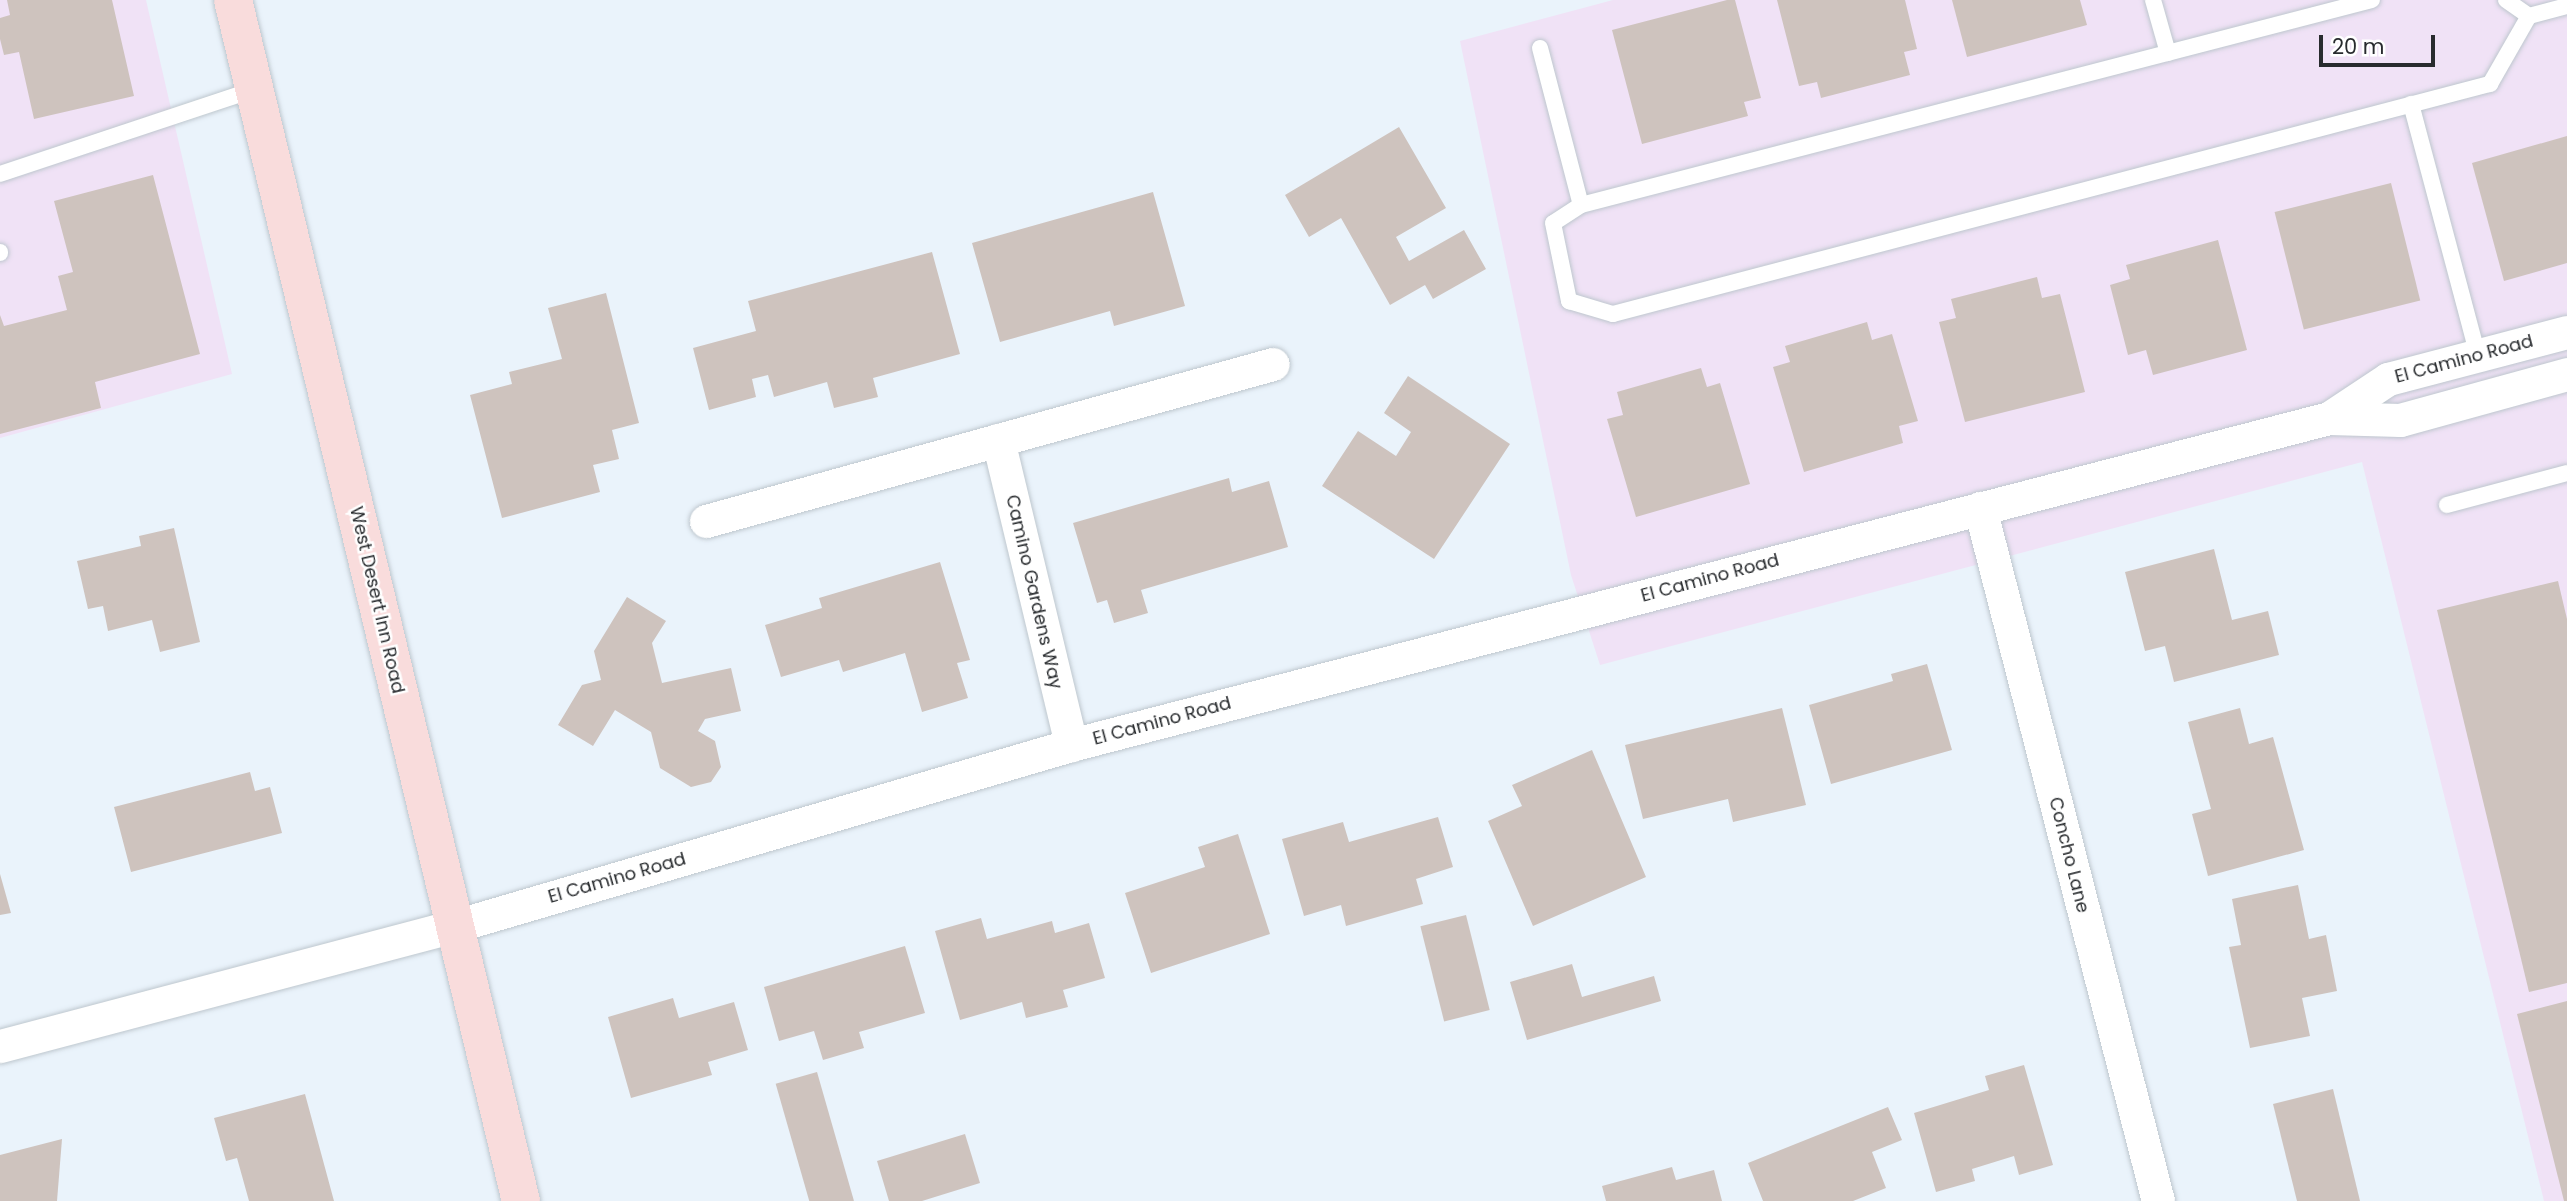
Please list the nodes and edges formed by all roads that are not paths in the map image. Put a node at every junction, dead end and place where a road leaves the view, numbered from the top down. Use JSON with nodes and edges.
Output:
{"nodes":[{"id":1,"x":233,"y":0,"type":"edge"},
{"id":2,"x":2153,"y":0,"type":"edge"},
{"id":3,"x":2372,"y":0,"type":"edge"},
{"id":4,"x":2506,"y":0,"type":"edge"},
{"id":5,"x":2347,"y":3,"type":"edge"},
{"id":6,"x":2567,"y":6,"type":"edge"},
{"id":7,"x":2529,"y":16,"type":"junction"},
{"id":8,"x":1540,"y":47,"type":"dead end"},
{"id":9,"x":2168,"y":53,"type":"junction"},
{"id":10,"x":255,"y":89,"type":"junction"},
{"id":11,"x":2411,"y":104,"type":"junction"},
{"id":12,"x":0,"y":174,"type":"edge"},
{"id":13,"x":1581,"y":205,"type":"junction"},
{"id":14,"x":2567,"y":332,"type":"edge"},
{"id":15,"x":2478,"y":356,"type":"junction"},
{"id":16,"x":1273,"y":364,"type":"dead end"},
{"id":17,"x":2567,"y":374,"type":"edge"},
{"id":18,"x":2329,"y":418,"type":"junction"},
{"id":19,"x":998,"y":440,"type":"junction"},
{"id":20,"x":2567,"y":473,"type":"edge"},
{"id":21,"x":2447,"y":505,"type":"dead end"},
{"id":22,"x":1980,"y":508,"type":"junction"},
{"id":23,"x":706,"y":521,"type":"dead end"},
{"id":24,"x":1071,"y":744,"type":"junction"},
{"id":25,"x":455,"y":926,"type":"junction"},
{"id":26,"x":0,"y":1046,"type":"edge"},
{"id":27,"x":521,"y":1201,"type":"edge"},
{"id":28,"x":2158,"y":1201,"type":"edge"}],
"edges":[{"from":1,"to":10,"type":"main road","name":"West Desert Inn Road"},
{"from":2,"to":9,"type":"lane"},
{"from":3,"to":5,"type":"lane"},
{"from":4,"to":7,"type":"lane"},
{"from":5,"to":9,"type":"lane"},
{"from":6,"to":7,"type":"lane"},
{"from":7,"to":11,"type":"lane"},
{"from":8,"to":13,"type":"lane"},
{"from":9,"to":13,"type":"lane"},
{"from":10,"to":12,"type":"lane"},
{"from":10,"to":25,"type":"main road","name":"West Desert Inn Road"},
{"from":11,"to":13,"type":"lane"},
{"from":11,"to":15,"type":"lane"},
{"from":14,"to":15,"type":"street","name":"El Camino Road"},
{"from":15,"to":18,"type":"street","name":"El Camino Road"},
{"from":16,"to":19,"type":"street"},
{"from":17,"to":18,"type":"street","name":"El Camino Road"},
{"from":18,"to":22,"type":"street","name":"El Camino Road"},
{"from":19,"to":23,"type":"street"},
{"from":19,"to":24,"type":"street","name":"Camino Gardens Way"},
{"from":20,"to":21,"type":"lane"},
{"from":22,"to":24,"type":"street","name":"El Camino Road"},
{"from":22,"to":28,"type":"street","name":"Concho Lane"},
{"from":24,"to":25,"type":"street","name":"El Camino Road"},
{"from":25,"to":26,"type":"street","name":"El Camino Road"},
{"from":25,"to":27,"type":"main road","name":"West Desert Inn Road"}]}
